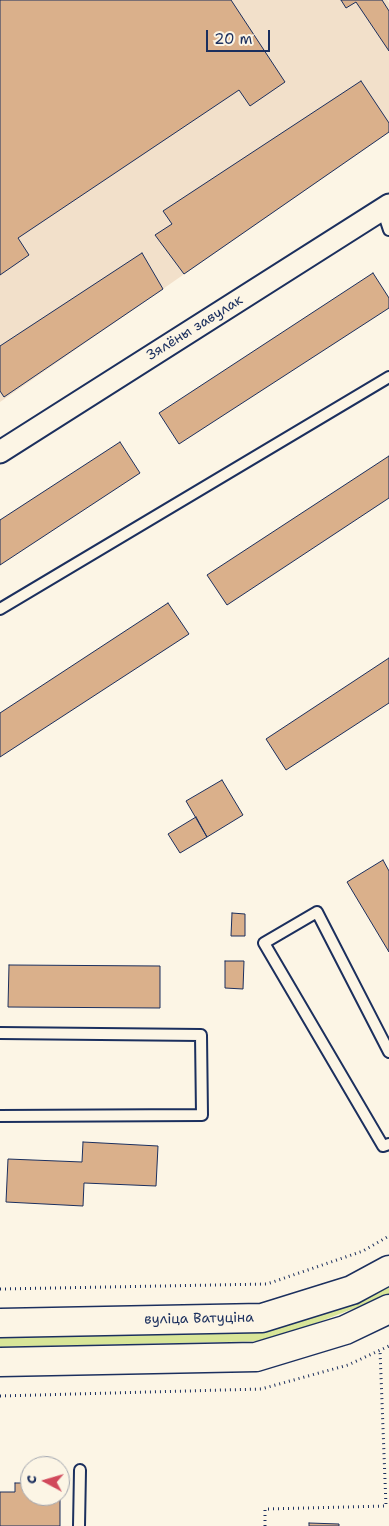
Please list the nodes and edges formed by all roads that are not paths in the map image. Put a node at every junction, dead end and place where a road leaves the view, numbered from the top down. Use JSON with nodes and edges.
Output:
{"nodes":[{"id":1,"x":386,"y":207,"type":"edge"},
{"id":2,"x":389,"y":230,"type":"edge"},
{"id":3,"x":389,"y":377,"type":"edge"},
{"id":4,"x":0,"y":452,"type":"edge"},
{"id":5,"x":0,"y":609,"type":"edge"},
{"id":6,"x":0,"y":1033,"type":"edge"},
{"id":7,"x":389,"y":1052,"type":"edge"},
{"id":8,"x":0,"y":1116,"type":"edge"},
{"id":9,"x":389,"y":1144,"type":"edge"},
{"id":10,"x":389,"y":1270,"type":"edge"},
{"id":11,"x":389,"y":1309,"type":"edge"},
{"id":12,"x":0,"y":1323,"type":"edge"},
{"id":13,"x":0,"y":1362,"type":"edge"},
{"id":14,"x":80,"y":1470,"type":"dead end"},
{"id":15,"x":79,"y":1526,"type":"edge"}],
"edges":[{"from":1,"to":2,"type":"lane"},
{"from":1,"to":4,"type":"street","name":"Зялёны завулак"},
{"from":3,"to":5,"type":"lane"},
{"from":6,"to":8,"type":"lane"},
{"from":7,"to":9,"type":"lane"},
{"from":10,"to":12,"type":"street","name":"вуліца Ватуціна"},
{"from":11,"to":13,"type":"street"},
{"from":14,"to":15,"type":"lane"}]}
